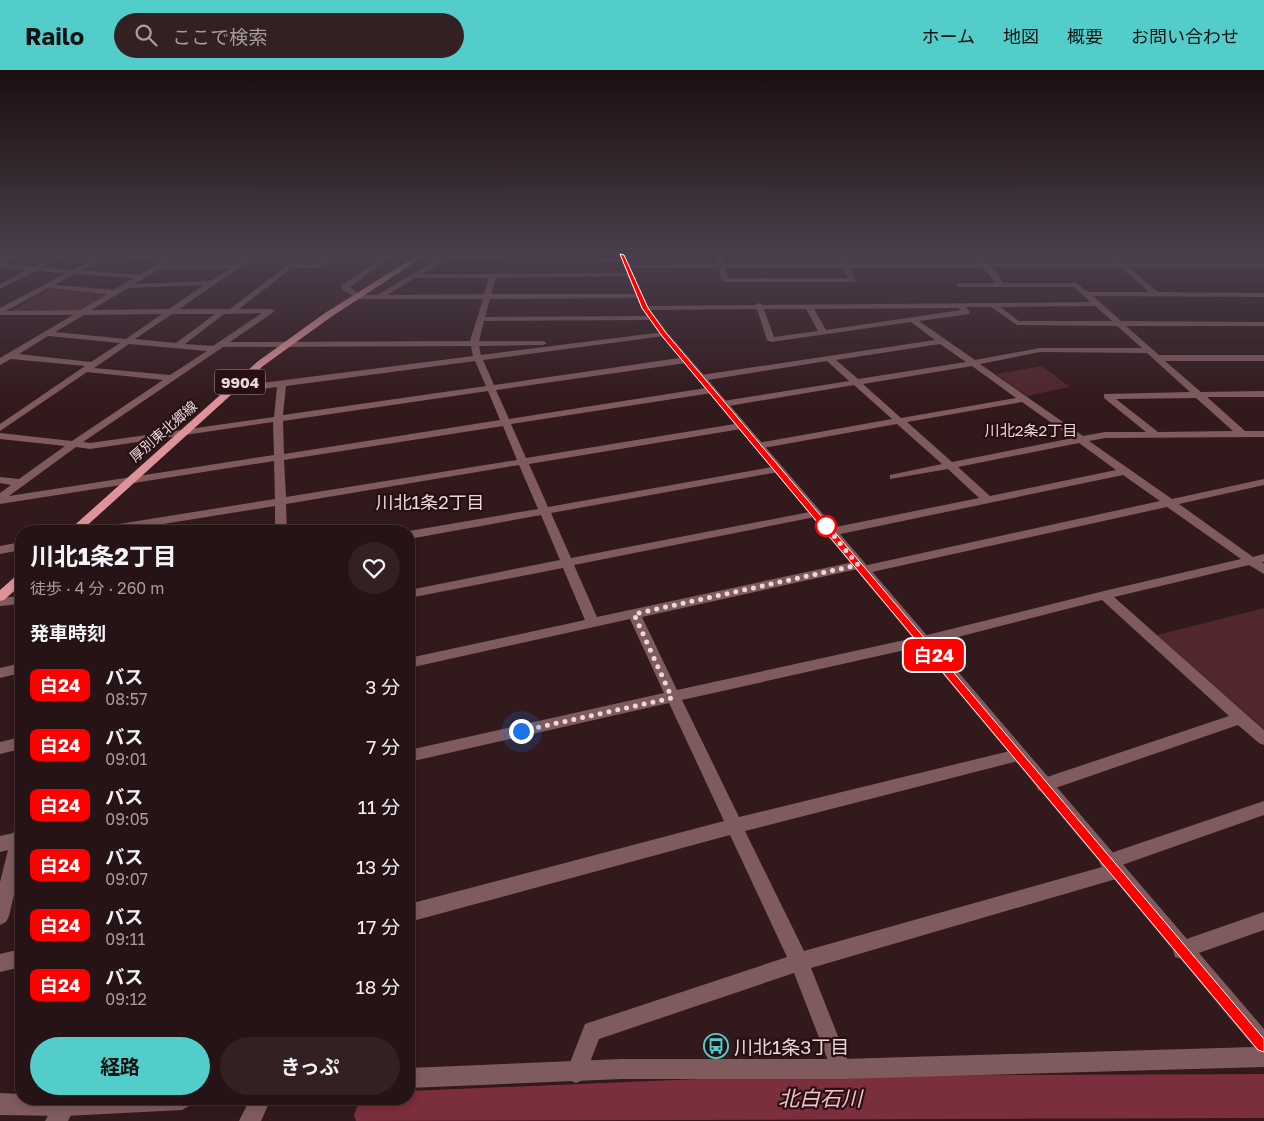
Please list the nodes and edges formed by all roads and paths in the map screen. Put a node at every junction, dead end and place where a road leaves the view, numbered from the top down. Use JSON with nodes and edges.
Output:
{"nodes":[{"id":1,"x":14,"y":304,"type":"edge"},
{"id":2,"x":96,"y":304,"type":"edge"},
{"id":3,"x":182,"y":304,"type":"edge"},
{"id":4,"x":238,"y":304,"type":"edge"},
{"id":5,"x":347,"y":304,"type":"edge"},
{"id":6,"x":484,"y":304,"type":"edge"},
{"id":7,"x":643,"y":304,"type":"edge"},
{"id":8,"x":991,"y":304,"type":"edge"},
{"id":9,"x":1099,"y":304,"type":"edge"},
{"id":10,"x":759,"y":305,"type":"junction"},
{"id":11,"x":808,"y":305,"type":"junction"},
{"id":12,"x":960,"y":305,"type":"joint"},
{"id":13,"x":645,"y":308,"type":"junction"},
{"id":14,"x":228,"y":311,"type":"junction"},
{"id":15,"x":0,"y":312,"type":"edge"},
{"id":16,"x":170,"y":312,"type":"junction"},
{"id":17,"x":82,"y":313,"type":"junction"},
{"id":18,"x":652,"y":318,"type":"junction"},
{"id":19,"x":480,"y":319,"type":"junction"},
{"id":20,"x":914,"y":321,"type":"junction"},
{"id":21,"x":1121,"y":324,"type":"junction"},
{"id":22,"x":1264,"y":324,"type":"edge"},
{"id":23,"x":823,"y":332,"type":"junction"},
{"id":24,"x":47,"y":334,"type":"junction"},
{"id":25,"x":664,"y":334,"type":"junction"},
{"id":26,"x":127,"y":341,"type":"junction"},
{"id":27,"x":941,"y":341,"type":"junction"},
{"id":28,"x":474,"y":343,"type":"junction"},
{"id":29,"x":593,"y":343,"type":"junction"},
{"id":30,"x":286,"y":344,"type":"junction"},
{"id":31,"x":178,"y":345,"type":"junction"},
{"id":32,"x":219,"y":347,"type":"junction"},
{"id":33,"x":1150,"y":351,"type":"junction"},
{"id":34,"x":10,"y":356,"type":"junction"},
{"id":35,"x":478,"y":358,"type":"junction"},
{"id":36,"x":829,"y":358,"type":"junction"},
{"id":37,"x":1159,"y":358,"type":"junction"},
{"id":38,"x":1264,"y":358,"type":"edge"},
{"id":39,"x":686,"y":360,"type":"junction"},
{"id":40,"x":0,"y":362,"type":"edge"},
{"id":41,"x":974,"y":364,"type":"junction"},
{"id":42,"x":91,"y":367,"type":"junction"},
{"id":43,"x":173,"y":378,"type":"junction"},
{"id":44,"x":701,"y":378,"type":"junction"},
{"id":45,"x":856,"y":382,"type":"junction"},
{"id":46,"x":282,"y":384,"type":"junction"},
{"id":47,"x":491,"y":388,"type":"junction"},
{"id":48,"x":232,"y":390,"type":"junction"},
{"id":49,"x":712,"y":390,"type":"junction"},
{"id":50,"x":1198,"y":394,"type":"junction"},
{"id":51,"x":1264,"y":394,"type":"edge"},
{"id":52,"x":1023,"y":399,"type":"junction"},
{"id":53,"x":723,"y":404,"type":"junction"},
{"id":54,"x":278,"y":419,"type":"junction"},
{"id":55,"x":898,"y":421,"type":"junction"},
{"id":56,"x":507,"y":422,"type":"junction"},
{"id":57,"x":742,"y":426,"type":"junction"},
{"id":58,"x":0,"y":428,"type":"edge"},
{"id":59,"x":184,"y":433,"type":"junction"},
{"id":60,"x":1242,"y":434,"type":"junction"},
{"id":61,"x":1264,"y":434,"type":"edge"},
{"id":62,"x":1156,"y":435,"type":"junction"},
{"id":63,"x":0,"y":436,"type":"edge"},
{"id":64,"x":1082,"y":440,"type":"junction"},
{"id":65,"x":74,"y":444,"type":"junction"},
{"id":66,"x":758,"y":446,"type":"junction"},
{"id":67,"x":280,"y":457,"type":"junction"},
{"id":68,"x":523,"y":462,"type":"junction"},
{"id":69,"x":950,"y":466,"type":"junction"},
{"id":70,"x":778,"y":468,"type":"junction"},
{"id":71,"x":1125,"y":471,"type":"junction"},
{"id":72,"x":894,"y":477,"type":"dead end"},
{"id":73,"x":0,"y":480,"type":"edge"},
{"id":74,"x":129,"y":482,"type":"junction"},
{"id":75,"x":1264,"y":482,"type":"edge"},
{"id":76,"x":22,"y":483,"type":"junction"},
{"id":77,"x":0,"y":500,"type":"edge"},
{"id":78,"x":988,"y":500,"type":"junction"},
{"id":79,"x":280,"y":503,"type":"junction"},
{"id":80,"x":1171,"y":504,"type":"junction"},
{"id":81,"x":544,"y":511,"type":"junction"},
{"id":82,"x":815,"y":514,"type":"junction"},
{"id":83,"x":82,"y":525,"type":"edge"},
{"id":84,"x":139,"y":525,"type":"edge"},
{"id":85,"x":281,"y":525,"type":"edge"},
{"id":86,"x":831,"y":532,"type":"junction"},
{"id":87,"x":415,"y":534,"type":"edge"},
{"id":88,"x":15,"y":547,"type":"edge"},
{"id":89,"x":0,"y":550,"type":"edge"},
{"id":90,"x":1258,"y":560,"type":"edge"},
{"id":91,"x":568,"y":562,"type":"junction"},
{"id":92,"x":860,"y":568,"type":"junction"},
{"id":93,"x":1264,"y":570,"type":"edge"},
{"id":94,"x":15,"y":583,"type":"edge"},
{"id":95,"x":415,"y":593,"type":"edge"},
{"id":96,"x":1104,"y":595,"type":"junction"},
{"id":97,"x":0,"y":597,"type":"edge"},
{"id":98,"x":15,"y":601,"type":"edge"},
{"id":99,"x":0,"y":602,"type":"edge"},
{"id":100,"x":634,"y":614,"type":"junction"},
{"id":101,"x":593,"y":623,"type":"junction"},
{"id":102,"x":923,"y":642,"type":"junction"},
{"id":103,"x":415,"y":662,"type":"edge"},
{"id":104,"x":15,"y":669,"type":"edge"},
{"id":105,"x":0,"y":673,"type":"edge"},
{"id":106,"x":672,"y":698,"type":"junction"},
{"id":107,"x":1241,"y":718,"type":"junction"},
{"id":108,"x":1264,"y":738,"type":"edge"},
{"id":109,"x":15,"y":744,"type":"edge"},
{"id":110,"x":0,"y":748,"type":"edge"},
{"id":111,"x":415,"y":755,"type":"edge"},
{"id":112,"x":1018,"y":755,"type":"junction"},
{"id":113,"x":1044,"y":785,"type":"junction"},
{"id":114,"x":1264,"y":808,"type":"edge"},
{"id":115,"x":734,"y":826,"type":"junction"},
{"id":116,"x":15,"y":839,"type":"edge"},
{"id":117,"x":0,"y":844,"type":"edge"},
{"id":118,"x":15,"y":860,"type":"edge"},
{"id":119,"x":1112,"y":867,"type":"junction"},
{"id":120,"x":415,"y":911,"type":"edge"},
{"id":121,"x":0,"y":916,"type":"edge"},
{"id":122,"x":1264,"y":921,"type":"edge"},
{"id":123,"x":1182,"y":950,"type":"junction"},
{"id":124,"x":15,"y":959,"type":"edge"},
{"id":125,"x":799,"y":962,"type":"junction"},
{"id":126,"x":0,"y":963,"type":"edge"},
{"id":127,"x":1264,"y":1044,"type":"edge"},
{"id":128,"x":1264,"y":1057,"type":"edge"},
{"id":129,"x":841,"y":1069,"type":"junction"},
{"id":130,"x":576,"y":1073,"type":"junction"},
{"id":131,"x":415,"y":1078,"type":"edge"},
{"id":132,"x":0,"y":1104,"type":"edge"},
{"id":133,"x":130,"y":1105,"type":"edge"},
{"id":134,"x":258,"y":1105,"type":"edge"},
{"id":135,"x":60,"y":1113,"type":"edge"},
{"id":136,"x":250,"y":1121,"type":"edge"}],
"edges":[{"from":1,"to":15,"type":"street"},
{"from":2,"to":17,"type":"street"},
{"from":3,"to":16,"type":"street"},
{"from":4,"to":14,"type":"street"},
{"from":5,"to":30,"type":"main road","name":"厚別東北郷線","number":"9904"},
{"from":6,"to":19,"type":"street"},
{"from":7,"to":13,"type":"street"},
{"from":8,"to":21,"type":"street"},
{"from":9,"to":21,"type":"street"},
{"from":10,"to":11,"type":"street"},
{"from":10,"to":13,"type":"street"},
{"from":10,"to":23,"type":"street"},
{"from":11,"to":12,"type":"street"},
{"from":11,"to":23,"type":"street"},
{"from":12,"to":20,"type":"street"},
{"from":13,"to":18,"type":"street"},
{"from":14,"to":16,"type":"street"},
{"from":14,"to":31,"type":"street"},
{"from":14,"to":32,"type":"street"},
{"from":15,"to":17,"type":"street"},
{"from":16,"to":17,"type":"street"},
{"from":16,"to":26,"type":"street"},
{"from":17,"to":24,"type":"street"},
{"from":18,"to":19,"type":"street"},
{"from":18,"to":25,"type":"street"},
{"from":19,"to":28,"type":"street"},
{"from":20,"to":23,"type":"street"},
{"from":20,"to":27,"type":"street"},
{"from":21,"to":22,"type":"street"},
{"from":21,"to":33,"type":"street"},
{"from":24,"to":26,"type":"street"},
{"from":24,"to":34,"type":"street"},
{"from":25,"to":29,"type":"street"},
{"from":25,"to":39,"type":"street"},
{"from":26,"to":31,"type":"street"},
{"from":26,"to":42,"type":"street"},
{"from":27,"to":36,"type":"street"},
{"from":27,"to":41,"type":"street"},
{"from":28,"to":29,"type":"street"},
{"from":28,"to":30,"type":"street"},
{"from":28,"to":35,"type":"street"},
{"from":29,"to":35,"type":"street"},
{"from":30,"to":32,"type":"street"},
{"from":30,"to":48,"type":"main road","name":"厚別東北郷線","number":"9904"},
{"from":31,"to":32,"type":"street"},
{"from":32,"to":43,"type":"street"},
{"from":33,"to":37,"type":"street"},
{"from":33,"to":41,"type":"street"},
{"from":34,"to":40,"type":"street"},
{"from":34,"to":42,"type":"street"},
{"from":35,"to":46,"type":"street"},
{"from":35,"to":47,"type":"street"},
{"from":36,"to":44,"type":"street"},
{"from":36,"to":45,"type":"street"},
{"from":37,"to":38,"type":"street"},
{"from":37,"to":50,"type":"street"},
{"from":39,"to":44,"type":"street"},
{"from":39,"to":47,"type":"street"},
{"from":41,"to":45,"type":"street"},
{"from":41,"to":52,"type":"street"},
{"from":42,"to":43,"type":"street"},
{"from":42,"to":58,"type":"street"},
{"from":43,"to":65,"type":"street"},
{"from":44,"to":49,"type":"street"},
{"from":45,"to":53,"type":"street"},
{"from":45,"to":55,"type":"street"},
{"from":46,"to":48,"type":"street"},
{"from":46,"to":54,"type":"street"},
{"from":47,"to":54,"type":"street"},
{"from":47,"to":56,"type":"street"},
{"from":48,"to":59,"type":"main road","name":"厚別東北郷線","number":"9904"},
{"from":49,"to":53,"type":"street"},
{"from":49,"to":56,"type":"street"},
{"from":50,"to":51,"type":"street"},
{"from":50,"to":60,"type":"street"},
{"from":50,"to":62,"type":"street"},
{"from":52,"to":55,"type":"street"},
{"from":52,"to":64,"type":"street"},
{"from":53,"to":57,"type":"street"},
{"from":54,"to":59,"type":"street"},
{"from":54,"to":67,"type":"street"},
{"from":55,"to":66,"type":"street"},
{"from":55,"to":69,"type":"street"},
{"from":56,"to":67,"type":"street"},
{"from":56,"to":68,"type":"street"},
{"from":57,"to":66,"type":"street"},
{"from":57,"to":68,"type":"street"},
{"from":59,"to":65,"type":"street"},
{"from":59,"to":74,"type":"main road","name":"厚別東北郷線","number":"9904"},
{"from":60,"to":61,"type":"street"},
{"from":60,"to":62,"type":"street"},
{"from":62,"to":64,"type":"street"},
{"from":63,"to":65,"type":"street"},
{"from":64,"to":69,"type":"street"},
{"from":64,"to":71,"type":"street"},
{"from":65,"to":76,"type":"street"},
{"from":66,"to":70,"type":"street"},
{"from":67,"to":74,"type":"street"},
{"from":67,"to":79,"type":"street"},
{"from":68,"to":79,"type":"street"},
{"from":68,"to":81,"type":"street"},
{"from":69,"to":72,"type":"street"},
{"from":69,"to":78,"type":"street"},
{"from":70,"to":81,"type":"street"},
{"from":70,"to":82,"type":"street"},
{"from":71,"to":78,"type":"street"},
{"from":71,"to":80,"type":"street"},
{"from":73,"to":76,"type":"street"},
{"from":74,"to":77,"type":"street"},
{"from":74,"to":83,"type":"main road","name":"厚別東北郷線","number":"9904"},
{"from":75,"to":80,"type":"street"},
{"from":76,"to":77,"type":"street"},
{"from":78,"to":86,"type":"street"},
{"from":79,"to":84,"type":"street"},
{"from":79,"to":85,"type":"street"},
{"from":80,"to":90,"type":"street"},
{"from":80,"to":92,"type":"street"},
{"from":81,"to":87,"type":"street"},
{"from":81,"to":91,"type":"street"},
{"from":82,"to":86,"type":"street"},
{"from":82,"to":91,"type":"street"},
{"from":86,"to":92,"type":"street"},
{"from":88,"to":89,"type":"street"},
{"from":90,"to":93,"type":"street"},
{"from":90,"to":96,"type":"street"},
{"from":91,"to":95,"type":"street"},
{"from":91,"to":101,"type":"street"},
{"from":92,"to":100,"type":"street"},
{"from":92,"to":102,"type":"street"},
{"from":94,"to":97,"type":"main road"},
{"from":96,"to":102,"type":"street"},
{"from":96,"to":107,"type":"street"},
{"from":98,"to":99,"type":"street"},
{"from":100,"to":101,"type":"street"},
{"from":100,"to":106,"type":"street"},
{"from":101,"to":103,"type":"street"},
{"from":102,"to":106,"type":"street"},
{"from":102,"to":112,"type":"street"},
{"from":104,"to":105,"type":"street"},
{"from":106,"to":111,"type":"street"},
{"from":106,"to":115,"type":"street"},
{"from":107,"to":108,"type":"street"},
{"from":107,"to":113,"type":"street"},
{"from":109,"to":110,"type":"street"},
{"from":112,"to":113,"type":"street"},
{"from":112,"to":115,"type":"street"},
{"from":113,"to":119,"type":"street"},
{"from":114,"to":119,"type":"street"},
{"from":115,"to":120,"type":"street"},
{"from":115,"to":125,"type":"street"},
{"from":116,"to":117,"type":"street"},
{"from":118,"to":121,"type":"street"},
{"from":119,"to":123,"type":"street"},
{"from":119,"to":125,"type":"street"},
{"from":122,"to":123,"type":"street"},
{"from":123,"to":127,"type":"street"},
{"from":124,"to":126,"type":"street"},
{"from":125,"to":129,"type":"street"},
{"from":125,"to":130,"type":"street"},
{"from":128,"to":129,"type":"street"},
{"from":129,"to":130,"type":"street"},
{"from":130,"to":131,"type":"street"},
{"from":132,"to":135,"type":"street"},
{"from":133,"to":135,"type":"street"},
{"from":134,"to":136,"type":"street"}]}
